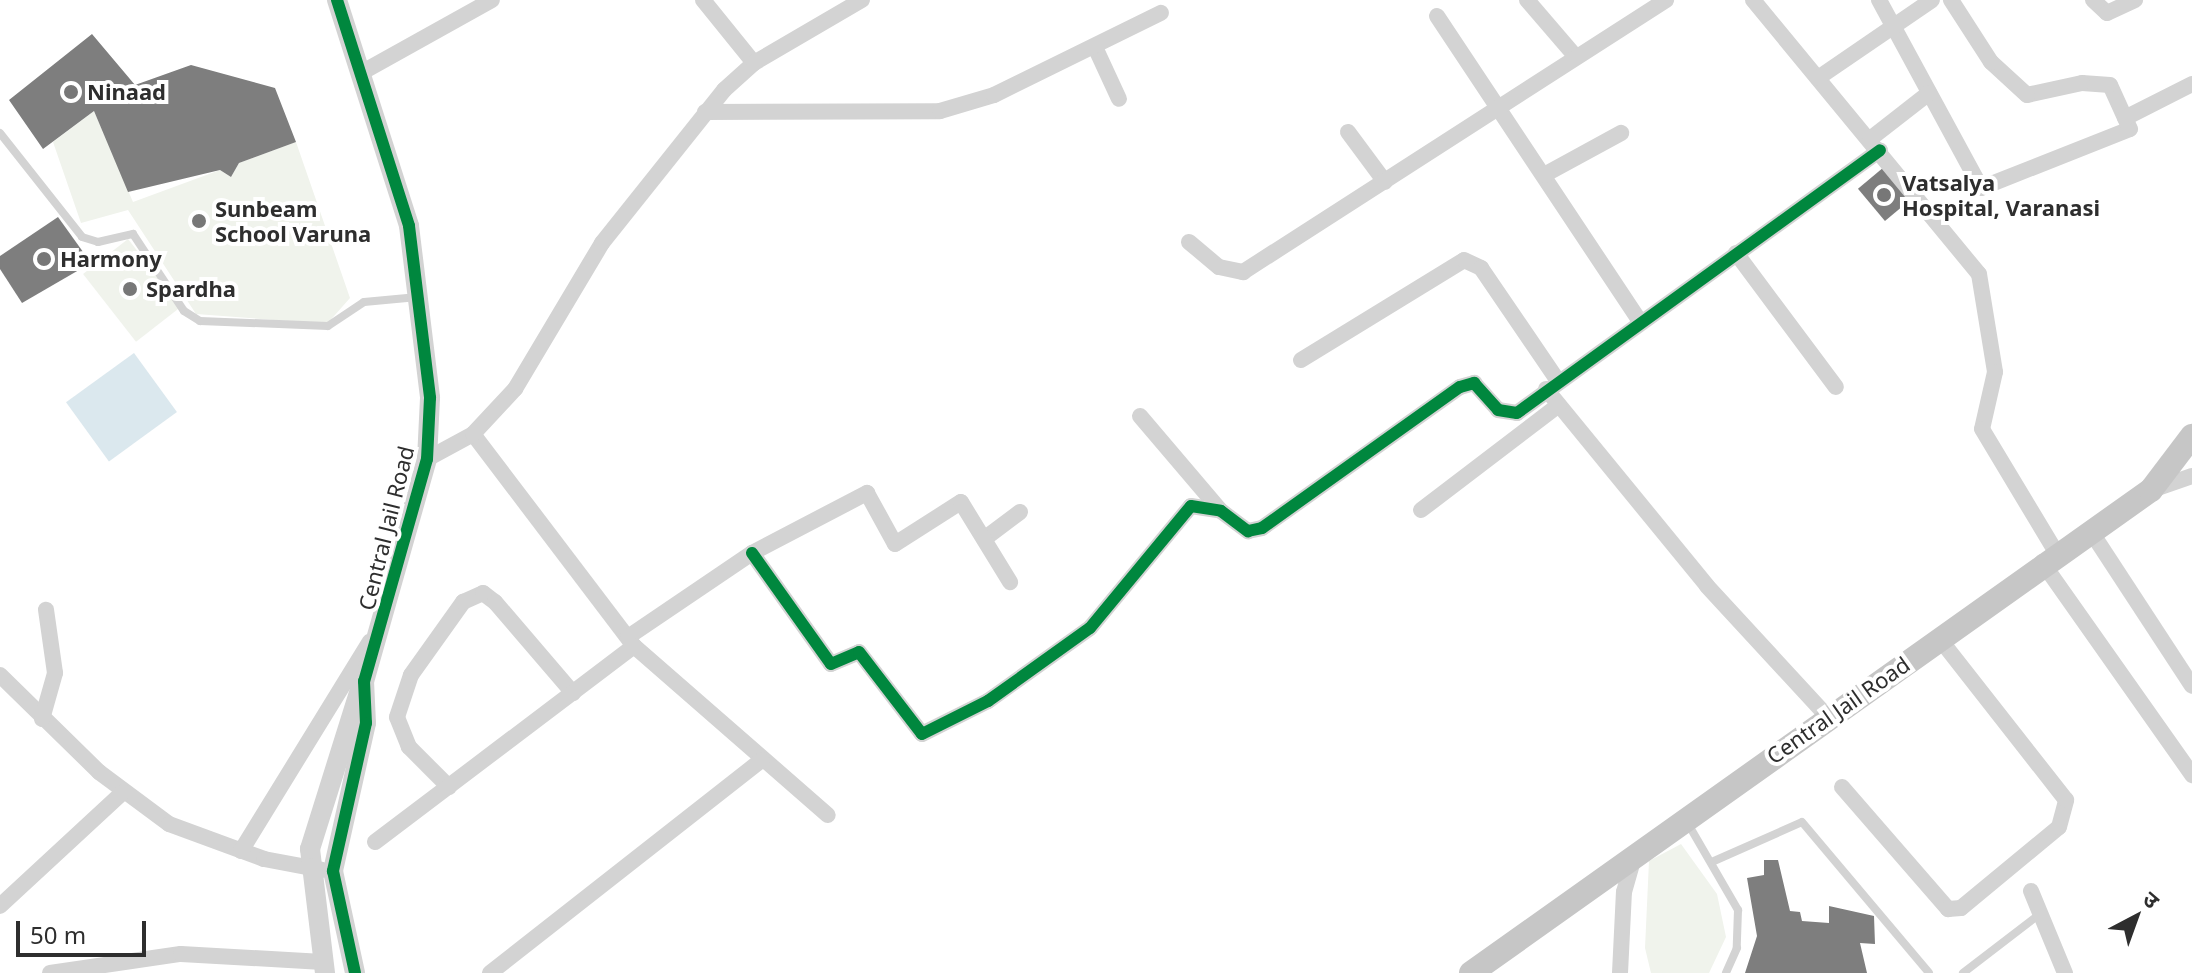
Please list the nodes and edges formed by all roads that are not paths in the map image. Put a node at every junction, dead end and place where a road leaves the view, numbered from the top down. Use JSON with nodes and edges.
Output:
{"nodes":[{"id":1,"x":337,"y":0,"type":"edge"},
{"id":2,"x":492,"y":0,"type":"edge"},
{"id":3,"x":703,"y":0,"type":"edge"},
{"id":4,"x":862,"y":0,"type":"edge"},
{"id":5,"x":1527,"y":0,"type":"edge"},
{"id":6,"x":1666,"y":0,"type":"edge"},
{"id":7,"x":1753,"y":0,"type":"edge"},
{"id":8,"x":1879,"y":0,"type":"edge"},
{"id":9,"x":1932,"y":0,"type":"edge"},
{"id":10,"x":1951,"y":0,"type":"edge"},
{"id":11,"x":2093,"y":0,"type":"edge"},
{"id":12,"x":2135,"y":0,"type":"edge"},
{"id":13,"x":1161,"y":13,"type":"dead end"},
{"id":14,"x":1437,"y":16,"type":"dead end"},
{"id":15,"x":1891,"y":23,"type":"junction"},
{"id":16,"x":1095,"y":47,"type":"junction"},
{"id":17,"x":1576,"y":57,"type":"junction"},
{"id":18,"x":754,"y":63,"type":"junction"},
{"id":19,"x":359,"y":74,"type":"junction"},
{"id":20,"x":1818,"y":78,"type":"junction"},
{"id":21,"x":2192,"y":84,"type":"edge"},
{"id":22,"x":1929,"y":93,"type":"junction"},
{"id":23,"x":1119,"y":99,"type":"dead end"},
{"id":24,"x":1501,"y":106,"type":"junction"},
{"id":25,"x":705,"y":112,"type":"junction"},
{"id":26,"x":2125,"y":118,"type":"junction"},
{"id":27,"x":1348,"y":132,"type":"dead end"},
{"id":28,"x":0,"y":133,"type":"edge"},
{"id":29,"x":1621,"y":133,"type":"dead end"},
{"id":30,"x":1875,"y":145,"type":"junction"},
{"id":31,"x":1544,"y":175,"type":"junction"},
{"id":32,"x":1385,"y":182,"type":"junction"},
{"id":33,"x":1189,"y":242,"type":"dead end"},
{"id":34,"x":1736,"y":253,"type":"junction"},
{"id":35,"x":421,"y":288,"type":"junction"},
{"id":36,"x":1640,"y":322,"type":"junction"},
{"id":37,"x":1301,"y":360,"type":"dead end"},
{"id":38,"x":1552,"y":385,"type":"junction"},
{"id":39,"x":1836,"y":387,"type":"dead end"},
{"id":40,"x":1559,"y":405,"type":"junction"},
{"id":41,"x":1140,"y":416,"type":"dead end"},
{"id":42,"x":473,"y":434,"type":"junction"},
{"id":43,"x":2192,"y":436,"type":"edge"},
{"id":44,"x":427,"y":459,"type":"junction"},
{"id":45,"x":2192,"y":476,"type":"edge"},
{"id":46,"x":2151,"y":490,"type":"junction"},
{"id":47,"x":1421,"y":510,"type":"dead end"},
{"id":48,"x":1221,"y":511,"type":"junction"},
{"id":49,"x":1020,"y":512,"type":"dead end"},
{"id":50,"x":2090,"y":530,"type":"junction"},
{"id":51,"x":984,"y":539,"type":"junction"},
{"id":52,"x":752,"y":553,"type":"junction"},
{"id":53,"x":2049,"y":557,"type":"junction"},
{"id":54,"x":1010,"y":582,"type":"dead end"},
{"id":55,"x":46,"y":610,"type":"dead end"},
{"id":56,"x":388,"y":610,"type":"junction"},
{"id":57,"x":1939,"y":638,"type":"junction"},
{"id":58,"x":631,"y":642,"type":"junction"},
{"id":59,"x":0,"y":675,"type":"edge"},
{"id":60,"x":364,"y":681,"type":"junction"},
{"id":61,"x":2192,"y":686,"type":"edge"},
{"id":62,"x":573,"y":693,"type":"junction"},
{"id":63,"x":1828,"y":717,"type":"junction"},
{"id":64,"x":42,"y":719,"type":"junction"},
{"id":65,"x":762,"y":760,"type":"junction"},
{"id":66,"x":2192,"y":775,"type":"edge"},
{"id":67,"x":449,"y":787,"type":"junction"},
{"id":68,"x":1842,"y":787,"type":"dead end"},
{"id":69,"x":123,"y":792,"type":"junction"},
{"id":70,"x":828,"y":815,"type":"dead end"},
{"id":71,"x":1685,"y":818,"type":"junction"},
{"id":72,"x":375,"y":842,"type":"dead end"},
{"id":73,"x":241,"y":851,"type":"junction"},
{"id":74,"x":1636,"y":852,"type":"junction"},
{"id":75,"x":1714,"y":861,"type":"junction"},
{"id":76,"x":308,"y":869,"type":"junction"},
{"id":77,"x":333,"y":871,"type":"junction"},
{"id":78,"x":2031,"y":891,"type":"dead end"},
{"id":79,"x":0,"y":906,"type":"edge"},
{"id":80,"x":2040,"y":914,"type":"junction"},
{"id":81,"x":324,"y":968,"type":"edge"},
{"id":82,"x":50,"y":973,"type":"edge"},
{"id":83,"x":355,"y":973,"type":"edge"},
{"id":84,"x":490,"y":973,"type":"edge"},
{"id":85,"x":1471,"y":973,"type":"edge"},
{"id":86,"x":1620,"y":973,"type":"edge"},
{"id":87,"x":1726,"y":973,"type":"edge"},
{"id":88,"x":1929,"y":973,"type":"edge"},
{"id":89,"x":1963,"y":973,"type":"edge"},
{"id":90,"x":2065,"y":973,"type":"edge"}],
"edges":[{"from":1,"to":19,"type":"street","name":"Central Jail Road"},
{"from":2,"to":19,"type":"street"},
{"from":3,"to":18,"type":"street"},
{"from":4,"to":18,"type":"street"},
{"from":5,"to":17,"type":"street"},
{"from":6,"to":17,"type":"street"},
{"from":7,"to":20,"type":"street"},
{"from":8,"to":15,"type":"street"},
{"from":9,"to":15,"type":"street"},
{"from":10,"to":26,"type":"street"},
{"from":11,"to":12,"type":"street"},
{"from":13,"to":16,"type":"street"},
{"from":14,"to":24,"type":"street"},
{"from":15,"to":20,"type":"street"},
{"from":15,"to":22,"type":"street"},
{"from":16,"to":23,"type":"street"},
{"from":16,"to":25,"type":"street"},
{"from":17,"to":24,"type":"street"},
{"from":18,"to":25,"type":"street"},
{"from":19,"to":35,"type":"street","name":"Central Jail Road"},
{"from":20,"to":30,"type":"street"},
{"from":21,"to":26,"type":"street"},
{"from":22,"to":26,"type":"street"},
{"from":22,"to":30,"type":"street"},
{"from":24,"to":31,"type":"street"},
{"from":24,"to":32,"type":"street"},
{"from":25,"to":42,"type":"street"},
{"from":27,"to":32,"type":"street"},
{"from":28,"to":35,"type":"lane"},
{"from":29,"to":31,"type":"street"},
{"from":30,"to":34,"type":"street"},
{"from":30,"to":53,"type":"street"},
{"from":31,"to":36,"type":"street"},
{"from":32,"to":33,"type":"street"},
{"from":34,"to":36,"type":"street"},
{"from":34,"to":39,"type":"street"},
{"from":35,"to":44,"type":"street","name":"Central Jail Road"},
{"from":36,"to":38,"type":"street"},
{"from":37,"to":38,"type":"street"},
{"from":38,"to":40,"type":"street"},
{"from":38,"to":48,"type":"street"},
{"from":40,"to":47,"type":"street"},
{"from":40,"to":63,"type":"street"},
{"from":41,"to":48,"type":"street"},
{"from":42,"to":44,"type":"street"},
{"from":42,"to":58,"type":"street"},
{"from":43,"to":46,"type":"main road","name":"Central Jail Road"},
{"from":44,"to":56,"type":"street","name":"Central Jail Road"},
{"from":45,"to":46,"type":"street"},
{"from":46,"to":50,"type":"main road","name":"Central Jail Road"},
{"from":48,"to":52,"type":"street"},
{"from":49,"to":51,"type":"street"},
{"from":50,"to":53,"type":"main road","name":"Central Jail Road"},
{"from":50,"to":61,"type":"street"},
{"from":51,"to":52,"type":"street"},
{"from":51,"to":54,"type":"street"},
{"from":52,"to":58,"type":"street"},
{"from":53,"to":57,"type":"main road","name":"Central Jail Road"},
{"from":53,"to":66,"type":"street"},
{"from":55,"to":64,"type":"street"},
{"from":56,"to":60,"type":"street","name":"Central Jail Road"},
{"from":56,"to":73,"type":"street"},
{"from":57,"to":63,"type":"main road","name":"Central Jail Road"},
{"from":57,"to":68,"type":"street"},
{"from":58,"to":62,"type":"street"},
{"from":58,"to":65,"type":"street"},
{"from":59,"to":64,"type":"street"},
{"from":60,"to":76,"type":"street"},
{"from":60,"to":77,"type":"street","name":"Central Jail Road"},
{"from":62,"to":67,"type":"street"},
{"from":62,"to":67,"type":"street"},
{"from":63,"to":71,"type":"main road","name":"Central Jail Road"},
{"from":64,"to":69,"type":"street"},
{"from":65,"to":70,"type":"street"},
{"from":65,"to":84,"type":"street"},
{"from":67,"to":72,"type":"street"},
{"from":69,"to":73,"type":"street"},
{"from":69,"to":79,"type":"street"},
{"from":71,"to":74,"type":"main road","name":"Central Jail Road"},
{"from":71,"to":75,"type":"lane"},
{"from":73,"to":76,"type":"street"},
{"from":74,"to":85,"type":"main road","name":"Central Jail Road"},
{"from":74,"to":86,"type":"street"},
{"from":75,"to":87,"type":"lane"},
{"from":75,"to":88,"type":"lane"},
{"from":76,"to":77,"type":"street"},
{"from":76,"to":81,"type":"street"},
{"from":77,"to":83,"type":"street","name":"Central Jail Road"},
{"from":78,"to":80,"type":"street"},
{"from":80,"to":89,"type":"lane"},
{"from":80,"to":90,"type":"street"},
{"from":81,"to":82,"type":"street"}]}
